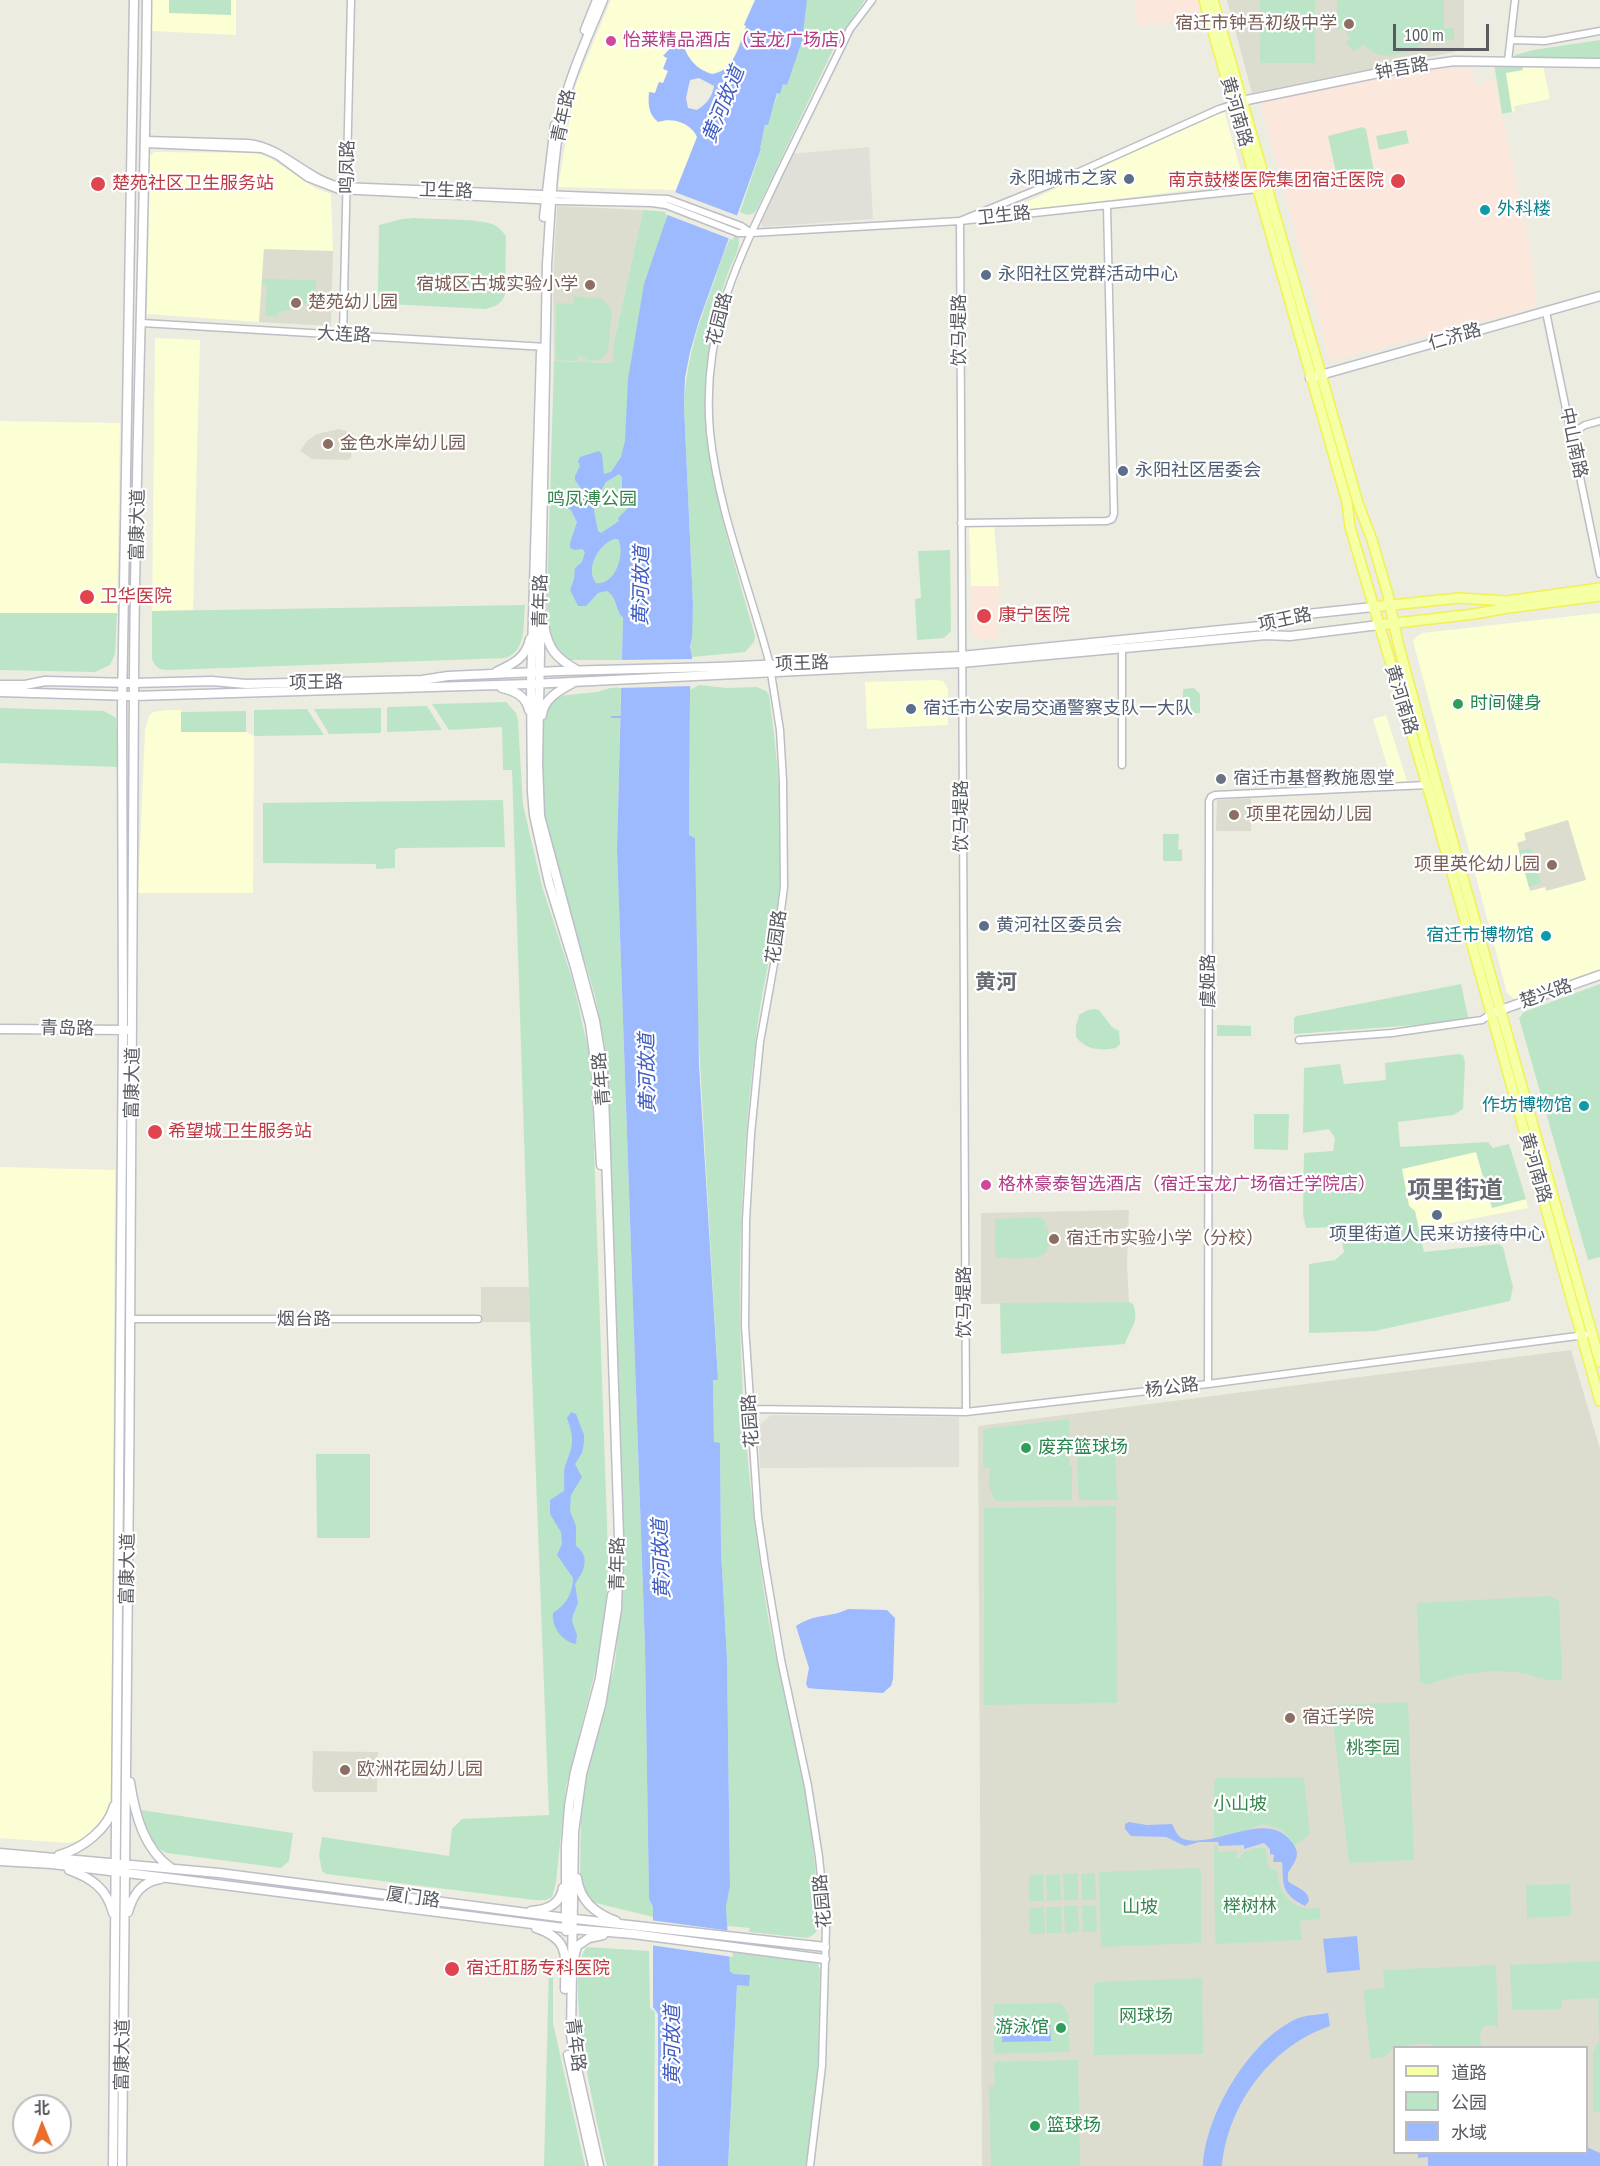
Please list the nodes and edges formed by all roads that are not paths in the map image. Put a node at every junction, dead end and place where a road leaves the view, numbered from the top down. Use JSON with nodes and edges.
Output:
{"nodes":[{"id":1,"x":134,"y":0,"type":"edge"},
{"id":2,"x":147,"y":0,"type":"edge"},
{"id":3,"x":351,"y":0,"type":"edge"},
{"id":4,"x":597,"y":0,"type":"edge"},
{"id":5,"x":603,"y":0,"type":"edge"},
{"id":6,"x":872,"y":0,"type":"edge"},
{"id":7,"x":1204,"y":0,"type":"edge"},
{"id":8,"x":1213,"y":0,"type":"edge"},
{"id":9,"x":1515,"y":0,"type":"edge"},
{"id":10,"x":1600,"y":31,"type":"edge"},
{"id":11,"x":1511,"y":40,"type":"junction"},
{"id":12,"x":1508,"y":61,"type":"junction"},
{"id":13,"x":1600,"y":63,"type":"edge"},
{"id":14,"x":1238,"y":103,"type":"junction"},
{"id":15,"x":146,"y":142,"type":"junction"},
{"id":16,"x":348,"y":189,"type":"junction"},
{"id":17,"x":1257,"y":189,"type":"junction"},
{"id":18,"x":548,"y":198,"type":"junction"},
{"id":19,"x":1107,"y":206,"type":"junction"},
{"id":20,"x":960,"y":221,"type":"junction"},
{"id":21,"x":751,"y":233,"type":"junction"},
{"id":22,"x":1600,"y":296,"type":"edge"},
{"id":23,"x":1546,"y":312,"type":"junction"},
{"id":24,"x":142,"y":323,"type":"junction"},
{"id":25,"x":344,"y":335,"type":"junction"},
{"id":26,"x":544,"y":347,"type":"junction"},
{"id":27,"x":1320,"y":375,"type":"junction"},
{"id":28,"x":1310,"y":378,"type":"junction"},
{"id":29,"x":1600,"y":421,"type":"edge"},
{"id":30,"x":1571,"y":434,"type":"junction"},
{"id":31,"x":961,"y":523,"type":"junction"},
{"id":32,"x":1600,"y":574,"type":"edge"},
{"id":33,"x":1600,"y":588,"type":"edge"},
{"id":34,"x":1600,"y":596,"type":"edge"},
{"id":35,"x":537,"y":605,"type":"junction"},
{"id":36,"x":1391,"y":605,"type":"junction"},
{"id":37,"x":1373,"y":607,"type":"junction"},
{"id":38,"x":1394,"y":624,"type":"junction"},
{"id":39,"x":1379,"y":625,"type":"junction"},
{"id":40,"x":1122,"y":649,"type":"junction"},
{"id":41,"x":961,"y":659,"type":"junction"},
{"id":42,"x":771,"y":669,"type":"junction"},
{"id":43,"x":577,"y":670,"type":"junction"},
{"id":44,"x":535,"y":672,"type":"junction"},
{"id":45,"x":491,"y":674,"type":"junction"},
{"id":46,"x":616,"y":674,"type":"junction"},
{"id":47,"x":576,"y":681,"type":"junction"},
{"id":48,"x":122,"y":682,"type":"junction"},
{"id":49,"x":134,"y":683,"type":"junction"},
{"id":50,"x":0,"y":684,"type":"edge"},
{"id":51,"x":535,"y":684,"type":"junction"},
{"id":52,"x":493,"y":685,"type":"junction"},
{"id":53,"x":0,"y":692,"type":"edge"},
{"id":54,"x":122,"y":696,"type":"junction"},
{"id":55,"x":134,"y":696,"type":"junction"},
{"id":56,"x":535,"y":762,"type":"junction"},
{"id":57,"x":1122,"y":765,"type":"dead end"},
{"id":58,"x":1427,"y":784,"type":"junction"},
{"id":59,"x":1600,"y":975,"type":"edge"},
{"id":60,"x":1496,"y":1012,"type":"junction"},
{"id":61,"x":0,"y":1029,"type":"edge"},
{"id":62,"x":123,"y":1030,"type":"junction"},
{"id":63,"x":134,"y":1030,"type":"junction"},
{"id":64,"x":1299,"y":1040,"type":"dead end"},
{"id":65,"x":130,"y":1319,"type":"junction"},
{"id":66,"x":478,"y":1319,"type":"dead end"},
{"id":67,"x":1592,"y":1334,"type":"junction"},
{"id":68,"x":1581,"y":1335,"type":"junction"},
{"id":69,"x":1600,"y":1362,"type":"edge"},
{"id":70,"x":1208,"y":1384,"type":"junction"},
{"id":71,"x":1600,"y":1401,"type":"edge"},
{"id":72,"x":750,"y":1409,"type":"junction"},
{"id":73,"x":966,"y":1412,"type":"junction"},
{"id":74,"x":122,"y":1763,"type":"junction"},
{"id":75,"x":570,"y":1847,"type":"junction"},
{"id":76,"x":0,"y":1853,"type":"edge"},
{"id":77,"x":0,"y":1861,"type":"edge"},
{"id":78,"x":51,"y":1861,"type":"junction"},
{"id":79,"x":121,"y":1868,"type":"junction"},
{"id":80,"x":172,"y":1868,"type":"junction"},
{"id":81,"x":168,"y":1878,"type":"junction"},
{"id":82,"x":519,"y":1917,"type":"junction"},
{"id":83,"x":569,"y":1919,"type":"junction"},
{"id":84,"x":634,"y":1925,"type":"junction"},
{"id":85,"x":120,"y":1927,"type":"junction"},
{"id":86,"x":569,"y":1929,"type":"junction"},
{"id":87,"x":614,"y":1933,"type":"junction"},
{"id":88,"x":747,"y":1944,"type":"junction"},
{"id":89,"x":825,"y":1947,"type":"junction"},
{"id":90,"x":825,"y":1959,"type":"junction"},
{"id":91,"x":568,"y":1991,"type":"junction"},
{"id":92,"x":113,"y":2166,"type":"edge"},
{"id":93,"x":122,"y":2166,"type":"edge"},
{"id":94,"x":593,"y":2166,"type":"edge"},
{"id":95,"x":599,"y":2166,"type":"edge"},
{"id":96,"x":810,"y":2166,"type":"edge"}],
"edges":[{"from":1,"to":48,"type":"street","name":"富康大道"},
{"from":2,"to":15,"type":"street","name":"富康大道"},
{"from":3,"to":16,"type":"street","name":"鸣凤路"},
{"from":4,"to":18,"type":"street","name":"青年路"},
{"from":5,"to":18,"type":"street","name":"青年路"},
{"from":6,"to":21,"type":"street","name":"花园路"},
{"from":7,"to":14,"type":"main road","name":"黄河南路"},
{"from":8,"to":14,"type":"main road","name":"黄河南路"},
{"from":9,"to":11,"type":"street"},
{"from":10,"to":11,"type":"street"},
{"from":11,"to":12,"type":"street"},
{"from":12,"to":13,"type":"street","name":"钟吾路"},
{"from":12,"to":14,"type":"street","name":"钟吾路"},
{"from":14,"to":17,"type":"main road","name":"黄河南路"},
{"from":14,"to":20,"type":"street"},
{"from":14,"to":27,"type":"main road","name":"黄河南路"},
{"from":15,"to":16,"type":"street","name":"卫生路"},
{"from":15,"to":24,"type":"street","name":"富康大道"},
{"from":16,"to":18,"type":"street","name":"卫生路"},
{"from":16,"to":25,"type":"street","name":"鸣凤路"},
{"from":17,"to":19,"type":"street","name":"卫生路"},
{"from":17,"to":28,"type":"main road","name":"黄河南路"},
{"from":18,"to":21,"type":"street","name":"卫生路"},
{"from":18,"to":26,"type":"street","name":"青年路"},
{"from":19,"to":20,"type":"street","name":"卫生路"},
{"from":19,"to":31,"type":"street"},
{"from":20,"to":21,"type":"street","name":"卫生路"},
{"from":20,"to":31,"type":"street","name":"饮马堤路"},
{"from":21,"to":42,"type":"street","name":"花园路"},
{"from":22,"to":23,"type":"street","name":"仁济路"},
{"from":23,"to":27,"type":"street","name":"仁济路"},
{"from":23,"to":30,"type":"street","name":"中山南路"},
{"from":24,"to":25,"type":"street","name":"大连路"},
{"from":24,"to":49,"type":"street","name":"富康大道"},
{"from":25,"to":26,"type":"street","name":"大连路"},
{"from":26,"to":35,"type":"street","name":"青年路"},
{"from":27,"to":28,"type":"street","name":"仁济路"},
{"from":27,"to":36,"type":"main road","name":"黄河南路"},
{"from":28,"to":37,"type":"main road","name":"黄河南路"},
{"from":29,"to":30,"type":"street"},
{"from":30,"to":32,"type":"street","name":"中山南路"},
{"from":31,"to":41,"type":"street","name":"饮马堤路"},
{"from":33,"to":36,"type":"main road","name":"项王路"},
{"from":34,"to":38,"type":"main road","name":"项王路"},
{"from":35,"to":43,"type":"street"},
{"from":35,"to":44,"type":"street","name":"青年路"},
{"from":35,"to":45,"type":"street"},
{"from":36,"to":37,"type":"main road","name":"项王路"},
{"from":36,"to":38,"type":"main road","name":"黄河南路"},
{"from":37,"to":39,"type":"main road","name":"黄河南路"},
{"from":37,"to":41,"type":"street","name":"项王路"},
{"from":38,"to":39,"type":"main road","name":"项王路"},
{"from":38,"to":60,"type":"main road","name":"黄河南路"},
{"from":39,"to":40,"type":"street","name":"项王路"},
{"from":39,"to":58,"type":"main road","name":"黄河南路"},
{"from":40,"to":41,"type":"street","name":"项王路"},
{"from":40,"to":57,"type":"street"},
{"from":41,"to":42,"type":"street","name":"项王路"},
{"from":41,"to":73,"type":"street","name":"饮马堤路"},
{"from":42,"to":46,"type":"street","name":"项王路"},
{"from":42,"to":72,"type":"street","name":"花园路"},
{"from":43,"to":44,"type":"street","name":"项王路"},
{"from":43,"to":46,"type":"street","name":"项王路"},
{"from":44,"to":45,"type":"street","name":"项王路"},
{"from":44,"to":51,"type":"street","name":"青年路"},
{"from":45,"to":49,"type":"street","name":"项王路"},
{"from":46,"to":47,"type":"street","name":"项王路"},
{"from":47,"to":51,"type":"street","name":"项王路"},
{"from":47,"to":56,"type":"street"},
{"from":48,"to":49,"type":"street","name":"项王路"},
{"from":48,"to":50,"type":"street","name":"项王路"},
{"from":48,"to":54,"type":"street","name":"富康大道"},
{"from":49,"to":55,"type":"street","name":"富康大道"},
{"from":51,"to":52,"type":"street","name":"项王路"},
{"from":51,"to":56,"type":"street","name":"青年路"},
{"from":52,"to":55,"type":"street","name":"项王路"},
{"from":52,"to":56,"type":"street"},
{"from":53,"to":54,"type":"street","name":"项王路"},
{"from":54,"to":55,"type":"street","name":"项王路"},
{"from":54,"to":62,"type":"street","name":"富康大道"},
{"from":55,"to":63,"type":"street","name":"富康大道"},
{"from":56,"to":75,"type":"street","name":"青年路"},
{"from":58,"to":60,"type":"main road","name":"黄河南路"},
{"from":58,"to":70,"type":"street","name":"虞姬路"},
{"from":59,"to":60,"type":"street","name":"楚兴路"},
{"from":60,"to":64,"type":"street"},
{"from":60,"to":67,"type":"main road","name":"黄河南路"},
{"from":60,"to":68,"type":"main road","name":"黄河南路"},
{"from":61,"to":62,"type":"street","name":"青岛路"},
{"from":62,"to":63,"type":"street","name":"青岛路"},
{"from":62,"to":74,"type":"street","name":"富康大道"},
{"from":63,"to":65,"type":"street","name":"富康大道"},
{"from":65,"to":66,"type":"street","name":"烟台路"},
{"from":65,"to":74,"type":"street","name":"富康大道"},
{"from":67,"to":68,"type":"street","name":"杨公路"},
{"from":67,"to":69,"type":"main road","name":"黄河南路"},
{"from":68,"to":70,"type":"street","name":"杨公路"},
{"from":68,"to":71,"type":"main road","name":"黄河南路"},
{"from":70,"to":73,"type":"street","name":"杨公路"},
{"from":72,"to":73,"type":"street","name":"杨公路"},
{"from":72,"to":89,"type":"street","name":"花园路"},
{"from":74,"to":78,"type":"street"},
{"from":74,"to":79,"type":"street","name":"富康大道"},
{"from":74,"to":80,"type":"street"},
{"from":75,"to":82,"type":"street"},
{"from":75,"to":83,"type":"street","name":"青年路"},
{"from":75,"to":84,"type":"street"},
{"from":76,"to":78,"type":"street","name":"厦门路"},
{"from":77,"to":78,"type":"street","name":"厦门路"},
{"from":78,"to":79,"type":"street","name":"厦门路"},
{"from":78,"to":85,"type":"street"},
{"from":79,"to":80,"type":"street","name":"厦门路"},
{"from":79,"to":81,"type":"street","name":"厦门路"},
{"from":79,"to":85,"type":"street","name":"富康大道"},
{"from":80,"to":82,"type":"street","name":"厦门路"},
{"from":81,"to":82,"type":"street","name":"厦门路"},
{"from":81,"to":85,"type":"street"},
{"from":82,"to":83,"type":"street","name":"厦门路"},
{"from":82,"to":86,"type":"street","name":"厦门路"},
{"from":82,"to":91,"type":"street"},
{"from":83,"to":84,"type":"street","name":"厦门路"},
{"from":83,"to":86,"type":"street","name":"青年路"},
{"from":84,"to":88,"type":"street","name":"厦门路"},
{"from":85,"to":92,"type":"street","name":"富康大道"},
{"from":85,"to":93,"type":"street","name":"富康大道"},
{"from":86,"to":87,"type":"street","name":"厦门路"},
{"from":86,"to":91,"type":"street","name":"青年路"},
{"from":87,"to":88,"type":"street","name":"厦门路"},
{"from":87,"to":91,"type":"street"},
{"from":88,"to":89,"type":"street","name":"厦门路"},
{"from":88,"to":90,"type":"street","name":"厦门路"},
{"from":89,"to":90,"type":"street","name":"花园路"},
{"from":90,"to":96,"type":"street","name":"花园路"},
{"from":91,"to":94,"type":"street","name":"青年路"},
{"from":91,"to":95,"type":"street","name":"青年路"}]}
